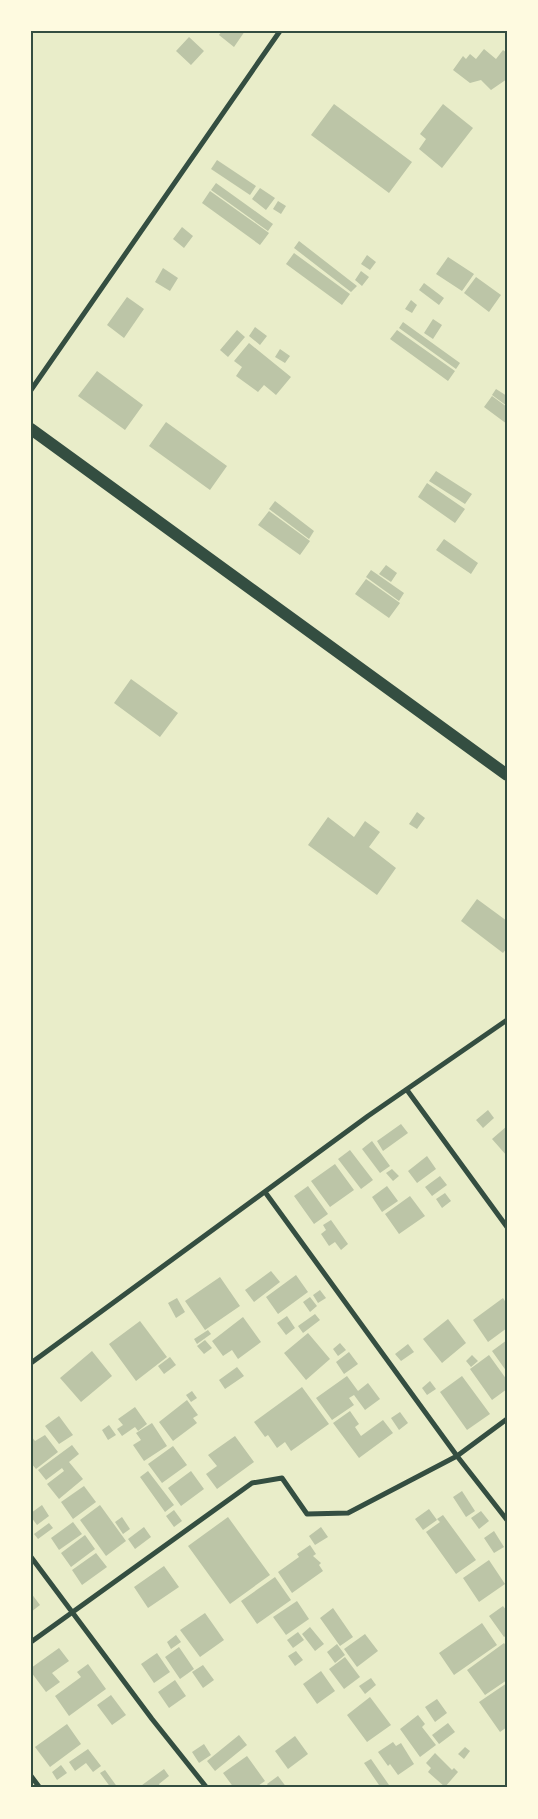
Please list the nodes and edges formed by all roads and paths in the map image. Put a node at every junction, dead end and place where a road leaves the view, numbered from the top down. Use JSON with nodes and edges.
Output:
{"nodes":[{"id":1,"x":280,"y":31,"type":"edge"},
{"id":2,"x":31,"y":390,"type":"edge"},
{"id":3,"x":31,"y":429,"type":"edge"},
{"id":4,"x":507,"y":775,"type":"edge"},
{"id":5,"x":507,"y":1020,"type":"edge"},
{"id":6,"x":407,"y":1090,"type":"junction"},
{"id":7,"x":265,"y":1192,"type":"junction"},
{"id":8,"x":507,"y":1227,"type":"edge"},
{"id":9,"x":31,"y":1363,"type":"edge"},
{"id":10,"x":507,"y":1419,"type":"edge"},
{"id":11,"x":457,"y":1456,"type":"junction"},
{"id":12,"x":507,"y":1520,"type":"edge"},
{"id":13,"x":31,"y":1558,"type":"edge"},
{"id":14,"x":73,"y":1612,"type":"junction"},
{"id":15,"x":31,"y":1642,"type":"edge"},
{"id":16,"x":31,"y":1776,"type":"edge"},
{"id":17,"x":40,"y":1788,"type":"edge"},
{"id":18,"x":207,"y":1788,"type":"edge"}],
"edges":[{"from":1,"to":2,"type":"street"},
{"from":3,"to":4,"type":"main road"},
{"from":5,"to":6,"type":"street"},
{"from":6,"to":7,"type":"street"},
{"from":6,"to":8,"type":"street"},
{"from":7,"to":9,"type":"street"},
{"from":7,"to":11,"type":"street"},
{"from":10,"to":11,"type":"street"},
{"from":11,"to":12,"type":"street"},
{"from":11,"to":14,"type":"street"},
{"from":13,"to":14,"type":"street"},
{"from":14,"to":15,"type":"street"},
{"from":14,"to":18,"type":"street"},
{"from":16,"to":17,"type":"street"}]}
